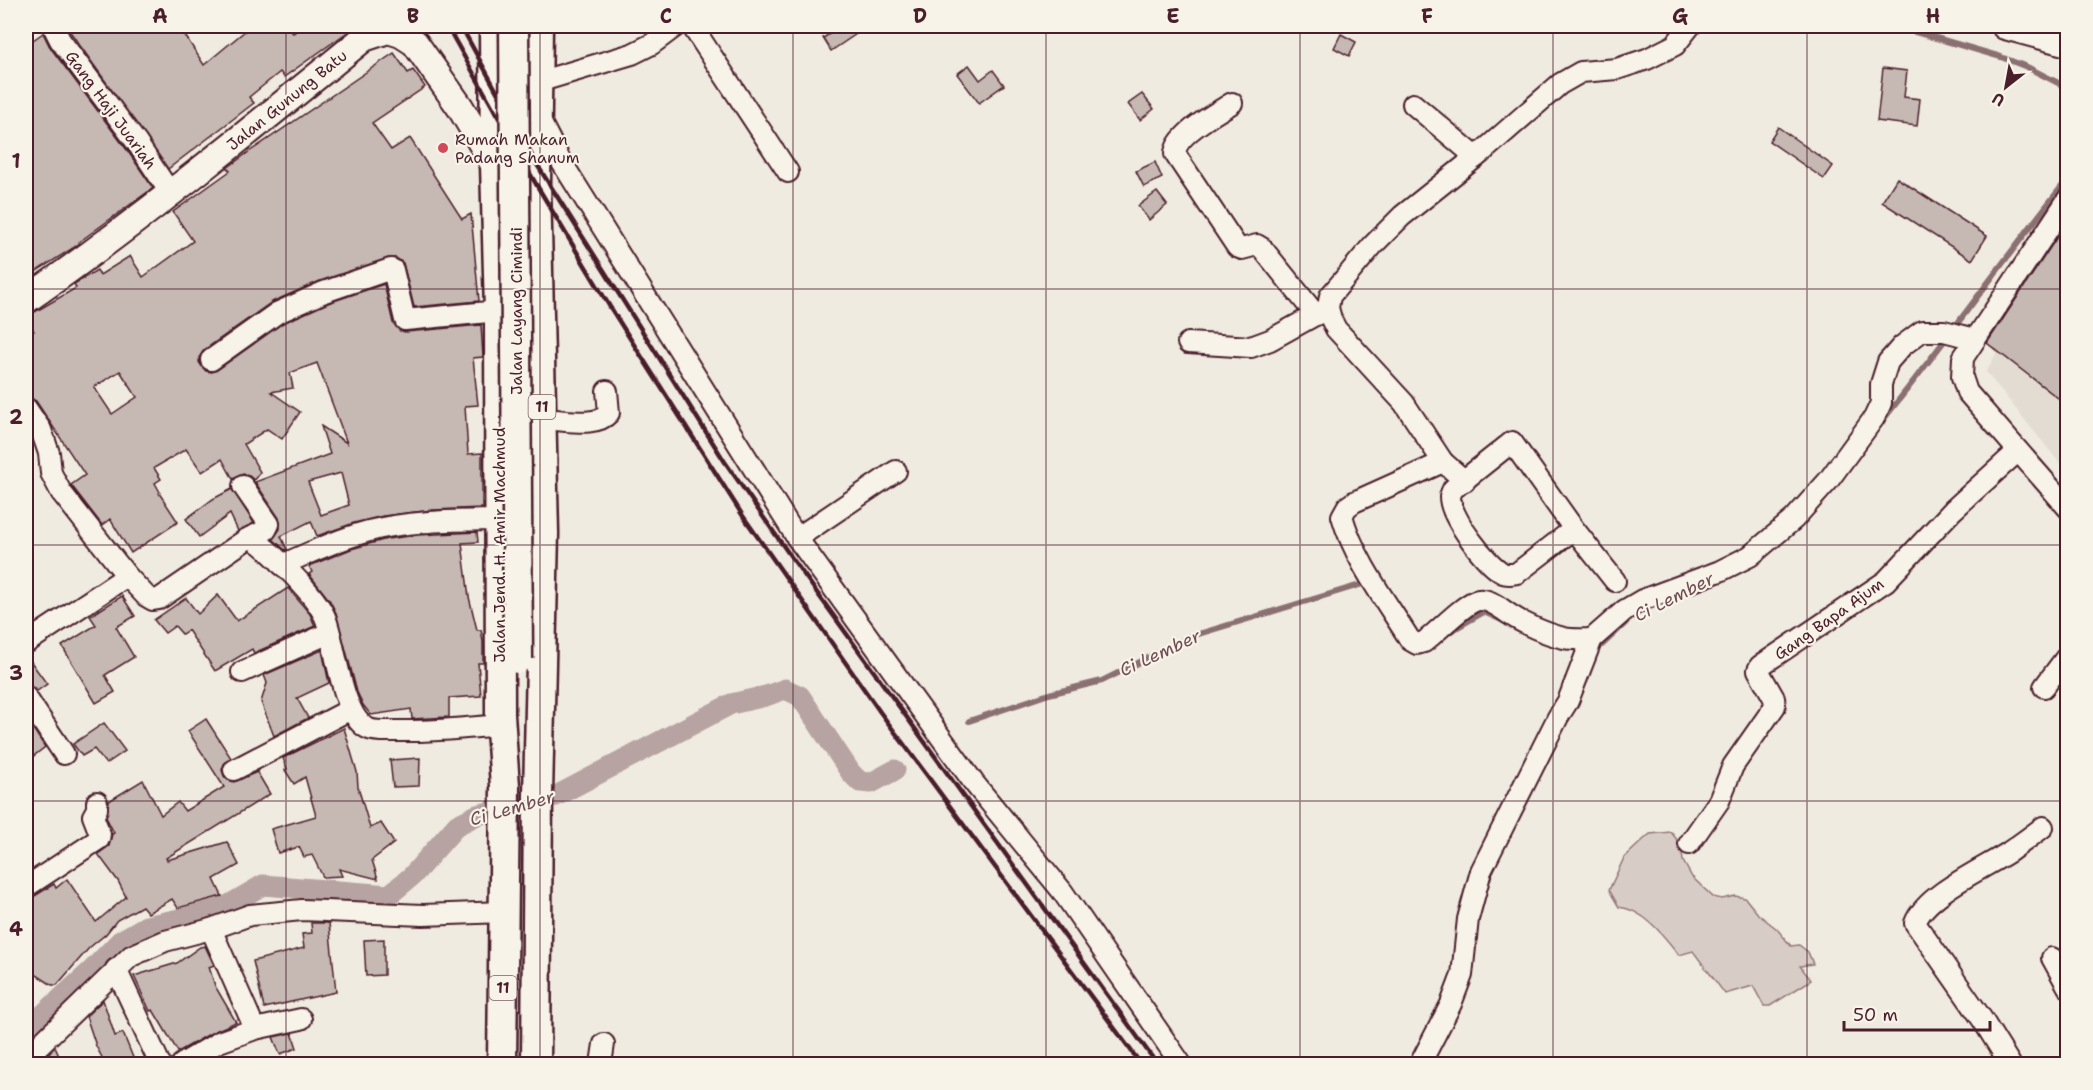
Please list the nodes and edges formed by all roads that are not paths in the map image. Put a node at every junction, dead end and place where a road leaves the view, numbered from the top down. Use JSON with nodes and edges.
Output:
{"nodes":[{"id":1,"x":53,"y":26,"type":"edge"},
{"id":2,"x":494,"y":26,"type":"edge"},
{"id":3,"x":514,"y":26,"type":"edge"},
{"id":4,"x":538,"y":26,"type":"edge"},
{"id":5,"x":676,"y":26,"type":"edge"},
{"id":6,"x":692,"y":26,"type":"edge"},
{"id":7,"x":1690,"y":26,"type":"edge"},
{"id":8,"x":2010,"y":26,"type":"edge"},
{"id":9,"x":388,"y":28,"type":"edge"},
{"id":10,"x":2067,"y":43,"type":"edge"},
{"id":11,"x":538,"y":82,"type":"junction"},
{"id":12,"x":1232,"y":103,"type":"dead end"},
{"id":13,"x":1413,"y":104,"type":"dead end"},
{"id":14,"x":537,"y":115,"type":"junction"},
{"id":15,"x":1476,"y":157,"type":"junction"},
{"id":16,"x":495,"y":165,"type":"junction"},
{"id":17,"x":788,"y":172,"type":"dead end"},
{"id":18,"x":171,"y":194,"type":"junction"},
{"id":19,"x":2067,"y":199,"type":"edge"},
{"id":20,"x":538,"y":257,"type":"junction"},
{"id":21,"x":26,"y":300,"type":"edge"},
{"id":22,"x":540,"y":309,"type":"junction"},
{"id":23,"x":499,"y":311,"type":"junction"},
{"id":24,"x":1322,"y":312,"type":"junction"},
{"id":25,"x":1960,"y":335,"type":"junction"},
{"id":26,"x":1188,"y":343,"type":"dead end"},
{"id":27,"x":211,"y":360,"type":"dead end"},
{"id":28,"x":607,"y":391,"type":"dead end"},
{"id":29,"x":26,"y":408,"type":"edge"},
{"id":30,"x":542,"y":420,"type":"junction"},
{"id":31,"x":2018,"y":451,"type":"junction"},
{"id":32,"x":1443,"y":462,"type":"junction"},
{"id":33,"x":896,"y":471,"type":"dead end"},
{"id":34,"x":1465,"y":481,"type":"junction"},
{"id":35,"x":243,"y":486,"type":"dead end"},
{"id":36,"x":2067,"y":508,"type":"edge"},
{"id":37,"x":499,"y":520,"type":"junction"},
{"id":38,"x":1574,"y":529,"type":"junction"},
{"id":39,"x":251,"y":537,"type":"junction"},
{"id":40,"x":797,"y":538,"type":"junction"},
{"id":41,"x":282,"y":566,"type":"junction"},
{"id":42,"x":127,"y":576,"type":"junction"},
{"id":43,"x":1615,"y":581,"type":"dead end"},
{"id":44,"x":329,"y":633,"type":"junction"},
{"id":45,"x":26,"y":643,"type":"edge"},
{"id":46,"x":1590,"y":647,"type":"junction"},
{"id":47,"x":2067,"y":655,"type":"edge"},
{"id":48,"x":242,"y":672,"type":"dead end"},
{"id":49,"x":2044,"y":687,"type":"dead end"},
{"id":50,"x":26,"y":697,"type":"edge"},
{"id":51,"x":351,"y":709,"type":"junction"},
{"id":52,"x":509,"y":715,"type":"junction"},
{"id":53,"x":64,"y":754,"type":"dead end"},
{"id":54,"x":234,"y":770,"type":"dead end"},
{"id":55,"x":538,"y":792,"type":"junction"},
{"id":56,"x":97,"y":802,"type":"dead end"},
{"id":57,"x":2043,"y":827,"type":"dead end"},
{"id":58,"x":1689,"y":844,"type":"dead end"},
{"id":59,"x":26,"y":887,"type":"edge"},
{"id":60,"x":504,"y":912,"type":"junction"},
{"id":61,"x":211,"y":929,"type":"junction"},
{"id":62,"x":2052,"y":958,"type":"dead end"},
{"id":63,"x":116,"y":969,"type":"junction"},
{"id":64,"x":2067,"y":987,"type":"edge"},
{"id":65,"x":301,"y":1019,"type":"dead end"},
{"id":66,"x":255,"y":1029,"type":"junction"},
{"id":67,"x":604,"y":1044,"type":"dead end"},
{"id":68,"x":26,"y":1058,"type":"edge"},
{"id":69,"x":160,"y":1065,"type":"edge"},
{"id":70,"x":182,"y":1065,"type":"edge"},
{"id":71,"x":502,"y":1065,"type":"edge"},
{"id":72,"x":536,"y":1065,"type":"edge"},
{"id":73,"x":601,"y":1065,"type":"edge"},
{"id":74,"x":1181,"y":1065,"type":"edge"},
{"id":75,"x":1420,"y":1065,"type":"edge"},
{"id":76,"x":2010,"y":1065,"type":"edge"}],
"edges":[{"from":1,"to":18,"type":"street","name":"Gang Haji Juariah"},
{"from":2,"to":16,"type":"highway","name":"Jalan Jend. H. Amir Machmud","number":"11"},
{"from":3,"to":52,"type":"highway","name":"Jalan Layang Cimindi","number":"11","bridge":true},
{"from":4,"to":11,"type":"highway","number":"11"},
{"from":5,"to":11,"type":"street"},
{"from":6,"to":17,"type":"street"},
{"from":7,"to":15,"type":"street"},
{"from":8,"to":10,"type":"main road"},
{"from":9,"to":16,"type":"main road","name":"Jalan Gunung Batu"},
{"from":9,"to":18,"type":"main road","name":"Jalan Gunung Batu"},
{"from":11,"to":14,"type":"highway","number":"11"},
{"from":12,"to":24,"type":"street"},
{"from":13,"to":15,"type":"street"},
{"from":14,"to":20,"type":"highway","number":"11"},
{"from":14,"to":40,"type":"street"},
{"from":15,"to":24,"type":"street"},
{"from":16,"to":20,"type":"main road","name":"Jalan Gunung Batu"},
{"from":16,"to":23,"type":"highway","name":"Jalan Jend. H. Amir Machmud","number":"11"},
{"from":18,"to":21,"type":"main road","name":"Jalan Gunung Batu"},
{"from":19,"to":25,"type":"street"},
{"from":20,"to":22,"type":"highway","number":"11"},
{"from":22,"to":23,"type":"highway"},
{"from":22,"to":30,"type":"highway","number":"11"},
{"from":23,"to":27,"type":"street"},
{"from":23,"to":37,"type":"highway","name":"Jalan Jend. H. Amir Machmud","number":"11"},
{"from":24,"to":26,"type":"street"},
{"from":24,"to":32,"type":"street"},
{"from":25,"to":31,"type":"street"},
{"from":25,"to":46,"type":"street"},
{"from":28,"to":30,"type":"street"},
{"from":29,"to":42,"type":"street"},
{"from":30,"to":55,"type":"highway","number":"11"},
{"from":31,"to":36,"type":"street"},
{"from":31,"to":58,"type":"street","name":"Gang Bapa Ajum"},
{"from":32,"to":34,"type":"street"},
{"from":32,"to":46,"type":"street"},
{"from":33,"to":40,"type":"street"},
{"from":34,"to":38,"type":"street"},
{"from":34,"to":38,"type":"street"},
{"from":35,"to":39,"type":"street"},
{"from":37,"to":41,"type":"street"},
{"from":37,"to":52,"type":"highway","name":"Jalan Jend. H. Amir Machmud","number":"11"},
{"from":38,"to":43,"type":"street"},
{"from":39,"to":41,"type":"street"},
{"from":39,"to":42,"type":"street"},
{"from":40,"to":74,"type":"street"},
{"from":41,"to":44,"type":"street"},
{"from":42,"to":45,"type":"street"},
{"from":44,"to":48,"type":"street"},
{"from":44,"to":51,"type":"street"},
{"from":46,"to":75,"type":"street"},
{"from":47,"to":49,"type":"street"},
{"from":50,"to":53,"type":"street"},
{"from":51,"to":52,"type":"street"},
{"from":51,"to":54,"type":"street"},
{"from":52,"to":55,"type":"highway","name":"Jalan Layang Cimindi","number":"11"},
{"from":52,"to":60,"type":"highway","name":"Jalan Layang Cimindi","number":"11"},
{"from":55,"to":72,"type":"highway","number":"11"},
{"from":56,"to":59,"type":"street"},
{"from":57,"to":76,"type":"street"},
{"from":60,"to":61,"type":"street"},
{"from":60,"to":71,"type":"highway","number":"11"},
{"from":61,"to":63,"type":"street"},
{"from":61,"to":66,"type":"street"},
{"from":62,"to":64,"type":"street"},
{"from":63,"to":68,"type":"street"},
{"from":63,"to":69,"type":"street"},
{"from":65,"to":66,"type":"street"},
{"from":66,"to":70,"type":"street"},
{"from":67,"to":73,"type":"street"}]}
